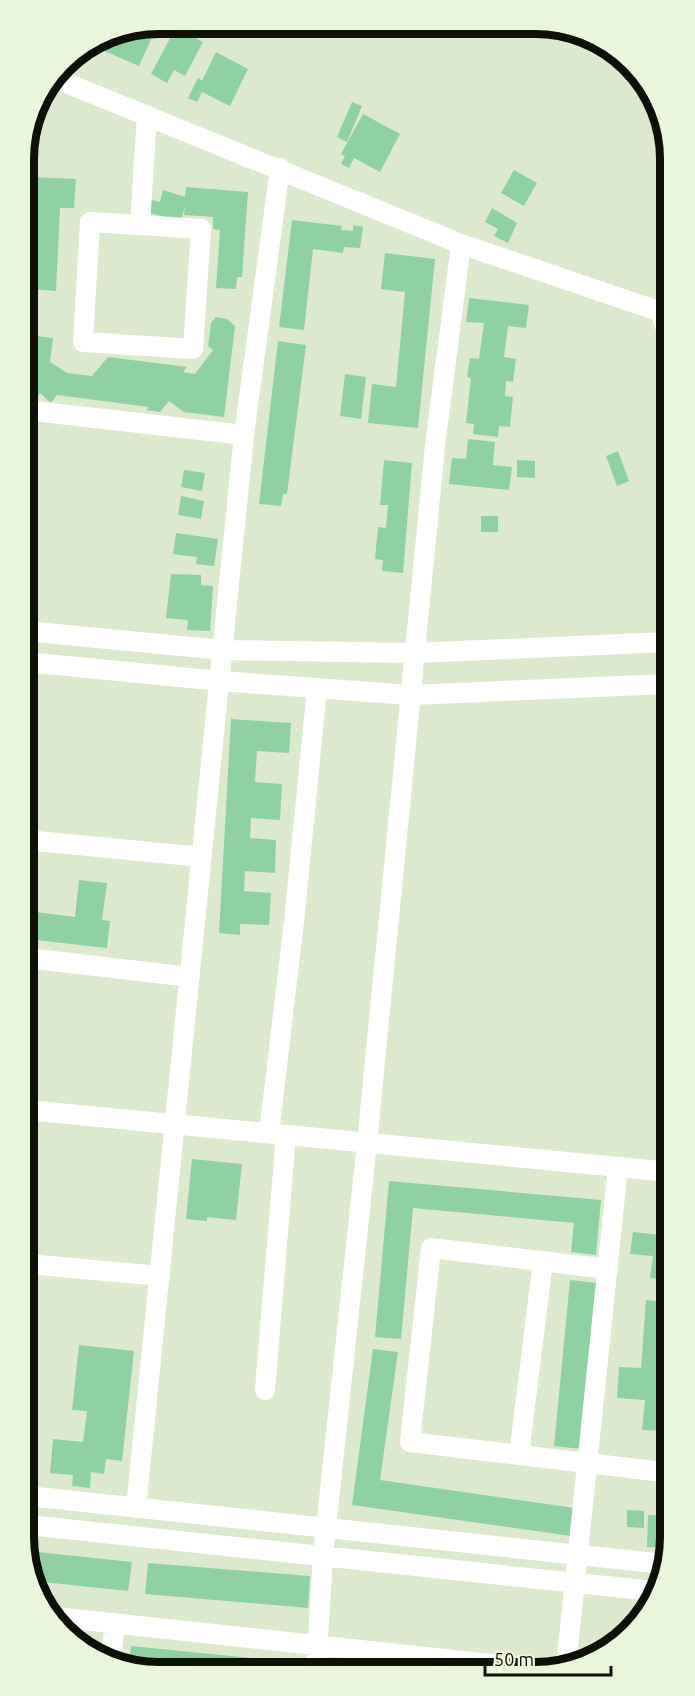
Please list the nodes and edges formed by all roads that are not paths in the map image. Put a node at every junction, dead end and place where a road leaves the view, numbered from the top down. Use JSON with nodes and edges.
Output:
{"nodes":[{"id":1,"x":62,"y":81,"type":"edge"},
{"id":2,"x":147,"y":115,"type":"junction"},
{"id":3,"x":280,"y":168,"type":"junction"},
{"id":4,"x":140,"y":225,"type":"junction"},
{"id":5,"x":461,"y":243,"type":"junction"},
{"id":6,"x":660,"y":312,"type":"edge"},
{"id":7,"x":35,"y":411,"type":"edge"},
{"id":8,"x":244,"y":435,"type":"junction"},
{"id":9,"x":35,"y":632,"type":"edge"},
{"id":10,"x":660,"y":642,"type":"edge"},
{"id":11,"x":222,"y":650,"type":"junction"},
{"id":12,"x":415,"y":653,"type":"junction"},
{"id":13,"x":35,"y":663,"type":"edge"},
{"id":14,"x":219,"y":681,"type":"junction"},
{"id":15,"x":660,"y":684,"type":"edge"},
{"id":16,"x":317,"y":688,"type":"junction"},
{"id":17,"x":411,"y":694,"type":"junction"},
{"id":18,"x":35,"y":841,"type":"edge"},
{"id":19,"x":202,"y":858,"type":"junction"},
{"id":20,"x":34,"y":959,"type":"edge"},
{"id":21,"x":190,"y":977,"type":"junction"},
{"id":22,"x":34,"y":1111,"type":"edge"},
{"id":23,"x":176,"y":1124,"type":"junction"},
{"id":24,"x":278,"y":1134,"type":"junction"},
{"id":25,"x":367,"y":1143,"type":"junction"},
{"id":26,"x":618,"y":1167,"type":"junction"},
{"id":27,"x":660,"y":1171,"type":"edge"},
{"id":28,"x":543,"y":1261,"type":"junction"},
{"id":29,"x":34,"y":1265,"type":"edge"},
{"id":30,"x":608,"y":1269,"type":"junction"},
{"id":31,"x":160,"y":1276,"type":"junction"},
{"id":32,"x":265,"y":1390,"type":"dead end"},
{"id":33,"x":519,"y":1455,"type":"junction"},
{"id":34,"x":588,"y":1463,"type":"junction"},
{"id":35,"x":660,"y":1472,"type":"edge"},
{"id":36,"x":34,"y":1497,"type":"edge"},
{"id":37,"x":136,"y":1508,"type":"junction"},
{"id":38,"x":34,"y":1526,"type":"edge"},
{"id":39,"x":326,"y":1528,"type":"junction"},
{"id":40,"x":579,"y":1555,"type":"junction"},
{"id":41,"x":323,"y":1556,"type":"junction"},
{"id":42,"x":657,"y":1563,"type":"edge"},
{"id":43,"x":575,"y":1583,"type":"junction"},
{"id":44,"x":648,"y":1590,"type":"edge"},
{"id":45,"x":65,"y":1618,"type":"edge"},
{"id":46,"x":115,"y":1623,"type":"junction"},
{"id":47,"x":318,"y":1645,"type":"junction"},
{"id":48,"x":112,"y":1652,"type":"edge"},
{"id":49,"x":567,"y":1657,"type":"edge"},
{"id":50,"x":317,"y":1662,"type":"edge"},
{"id":51,"x":473,"y":1662,"type":"edge"}],
"edges":[{"from":1,"to":2,"type":"street"},
{"from":2,"to":3,"type":"street"},
{"from":2,"to":4,"type":"street"},
{"from":3,"to":5,"type":"street"},
{"from":3,"to":8,"type":"street"},
{"from":4,"to":4,"type":"street"},
{"from":5,"to":6,"type":"street"},
{"from":5,"to":12,"type":"street"},
{"from":7,"to":8,"type":"street"},
{"from":8,"to":11,"type":"street"},
{"from":9,"to":11,"type":"street"},
{"from":10,"to":12,"type":"street"},
{"from":11,"to":12,"type":"street"},
{"from":11,"to":14,"type":"street"},
{"from":12,"to":17,"type":"street"},
{"from":13,"to":14,"type":"street"},
{"from":14,"to":16,"type":"street"},
{"from":14,"to":19,"type":"street"},
{"from":15,"to":17,"type":"street"},
{"from":16,"to":17,"type":"street"},
{"from":16,"to":24,"type":"street"},
{"from":17,"to":25,"type":"street"},
{"from":18,"to":19,"type":"street"},
{"from":19,"to":21,"type":"street"},
{"from":20,"to":21,"type":"street"},
{"from":21,"to":23,"type":"street"},
{"from":22,"to":23,"type":"street"},
{"from":23,"to":24,"type":"street"},
{"from":23,"to":31,"type":"street"},
{"from":24,"to":25,"type":"street"},
{"from":24,"to":32,"type":"street"},
{"from":25,"to":26,"type":"street"},
{"from":25,"to":39,"type":"street"},
{"from":26,"to":27,"type":"street"},
{"from":26,"to":30,"type":"street"},
{"from":28,"to":30,"type":"street"},
{"from":28,"to":33,"type":"street"},
{"from":28,"to":33,"type":"street"},
{"from":29,"to":31,"type":"street"},
{"from":30,"to":34,"type":"street"},
{"from":31,"to":37,"type":"street"},
{"from":33,"to":34,"type":"street"},
{"from":34,"to":35,"type":"street"},
{"from":34,"to":40,"type":"street"},
{"from":36,"to":37,"type":"street"},
{"from":37,"to":39,"type":"street"},
{"from":38,"to":41,"type":"street"},
{"from":39,"to":40,"type":"street"},
{"from":39,"to":41,"type":"street"},
{"from":40,"to":42,"type":"street"},
{"from":40,"to":43,"type":"street"},
{"from":41,"to":43,"type":"street"},
{"from":41,"to":47,"type":"street"},
{"from":43,"to":44,"type":"street"},
{"from":43,"to":49,"type":"street"},
{"from":45,"to":46,"type":"street"},
{"from":46,"to":47,"type":"street"},
{"from":46,"to":48,"type":"street"},
{"from":47,"to":50,"type":"street"},
{"from":47,"to":51,"type":"street"}]}
